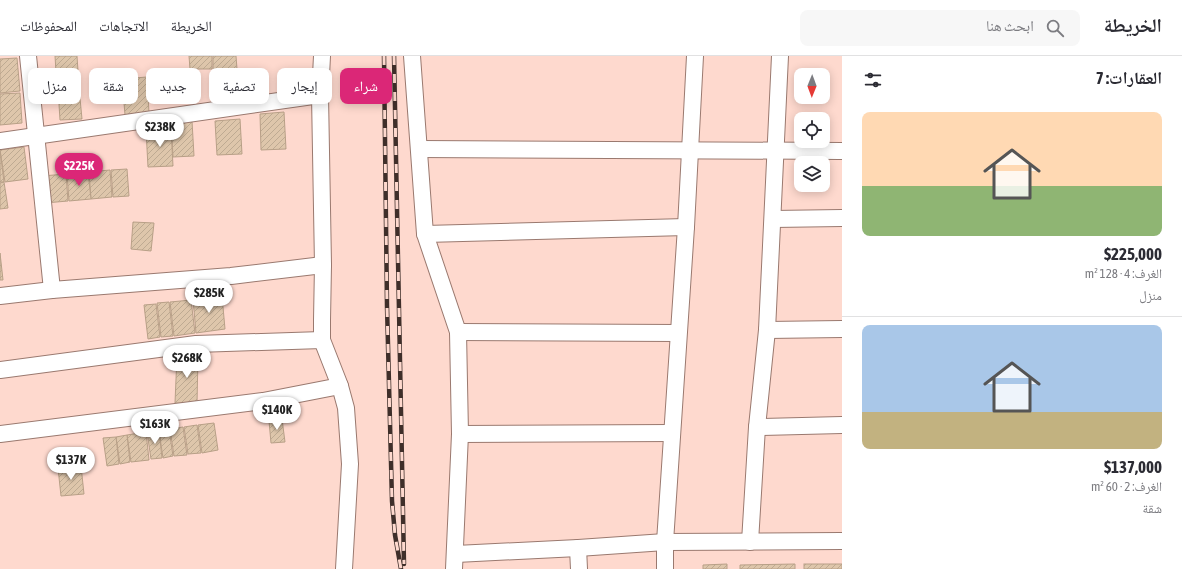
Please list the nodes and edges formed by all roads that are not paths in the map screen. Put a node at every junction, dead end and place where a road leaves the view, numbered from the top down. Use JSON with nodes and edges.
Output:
{"nodes":[{"id":1,"x":28,"y":56,"type":"edge"},
{"id":2,"x":322,"y":56,"type":"edge"},
{"id":3,"x":412,"y":56,"type":"edge"},
{"id":4,"x":695,"y":56,"type":"edge"},
{"id":5,"x":780,"y":56,"type":"edge"},
{"id":6,"x":321,"y":68,"type":"edge"},
{"id":7,"x":277,"y":101,"type":"edge"},
{"id":8,"x":320,"y":104,"type":"edge"},
{"id":9,"x":36,"y":136,"type":"junction"},
{"id":10,"x":0,"y":141,"type":"edge"},
{"id":11,"x":420,"y":149,"type":"junction"},
{"id":12,"x":690,"y":151,"type":"junction"},
{"id":13,"x":775,"y":151,"type":"junction"},
{"id":14,"x":842,"y":151,"type":"edge"},
{"id":15,"x":842,"y":218,"type":"edge"},
{"id":16,"x":773,"y":219,"type":"junction"},
{"id":17,"x":686,"y":227,"type":"junction"},
{"id":18,"x":425,"y":234,"type":"junction"},
{"id":19,"x":323,"y":265,"type":"junction"},
{"id":20,"x":52,"y":290,"type":"junction"},
{"id":21,"x":0,"y":296,"type":"edge"},
{"id":22,"x":842,"y":329,"type":"edge"},
{"id":23,"x":767,"y":330,"type":"junction"},
{"id":24,"x":458,"y":332,"type":"junction"},
{"id":25,"x":678,"y":333,"type":"junction"},
{"id":26,"x":322,"y":340,"type":"junction"},
{"id":27,"x":0,"y":370,"type":"edge"},
{"id":28,"x":340,"y":386,"type":"junction"},
{"id":29,"x":842,"y":426,"type":"edge"},
{"id":30,"x":757,"y":427,"type":"junction"},
{"id":31,"x":672,"y":433,"type":"junction"},
{"id":32,"x":0,"y":434,"type":"edge"},
{"id":33,"x":460,"y":434,"type":"junction"},
{"id":34,"x":842,"y":541,"type":"edge"},
{"id":35,"x":665,"y":542,"type":"junction"},
{"id":36,"x":750,"y":542,"type":"junction"},
{"id":37,"x":578,"y":548,"type":"junction"},
{"id":38,"x":455,"y":561,"type":"edge"},
{"id":39,"x":344,"y":569,"type":"edge"},
{"id":40,"x":578,"y":569,"type":"edge"},
{"id":41,"x":665,"y":569,"type":"edge"}],
"edges":[{"from":1,"to":9,"type":"street"},
{"from":2,"to":6,"type":"street"},
{"from":3,"to":11,"type":"street"},
{"from":4,"to":12,"type":"street"},
{"from":5,"to":13,"type":"street"},
{"from":7,"to":9,"type":"street"},
{"from":8,"to":19,"type":"street"},
{"from":9,"to":10,"type":"street"},
{"from":9,"to":20,"type":"street"},
{"from":11,"to":12,"type":"street"},
{"from":11,"to":18,"type":"street"},
{"from":12,"to":13,"type":"street"},
{"from":12,"to":17,"type":"street"},
{"from":13,"to":14,"type":"street"},
{"from":13,"to":16,"type":"street"},
{"from":15,"to":16,"type":"street"},
{"from":16,"to":23,"type":"street"},
{"from":17,"to":18,"type":"street"},
{"from":17,"to":25,"type":"street"},
{"from":18,"to":24,"type":"street"},
{"from":19,"to":20,"type":"street"},
{"from":19,"to":26,"type":"street"},
{"from":20,"to":21,"type":"street"},
{"from":22,"to":23,"type":"street"},
{"from":23,"to":30,"type":"street"},
{"from":24,"to":25,"type":"street"},
{"from":24,"to":33,"type":"street"},
{"from":25,"to":31,"type":"street"},
{"from":26,"to":27,"type":"street"},
{"from":26,"to":28,"type":"street"},
{"from":28,"to":32,"type":"street"},
{"from":28,"to":39,"type":"street"},
{"from":29,"to":30,"type":"street"},
{"from":30,"to":36,"type":"street"},
{"from":31,"to":33,"type":"street"},
{"from":31,"to":35,"type":"street"},
{"from":33,"to":38,"type":"street"},
{"from":34,"to":36,"type":"street"},
{"from":35,"to":36,"type":"street"},
{"from":35,"to":37,"type":"street"},
{"from":35,"to":41,"type":"street"},
{"from":37,"to":38,"type":"street"},
{"from":37,"to":40,"type":"street"}]}
